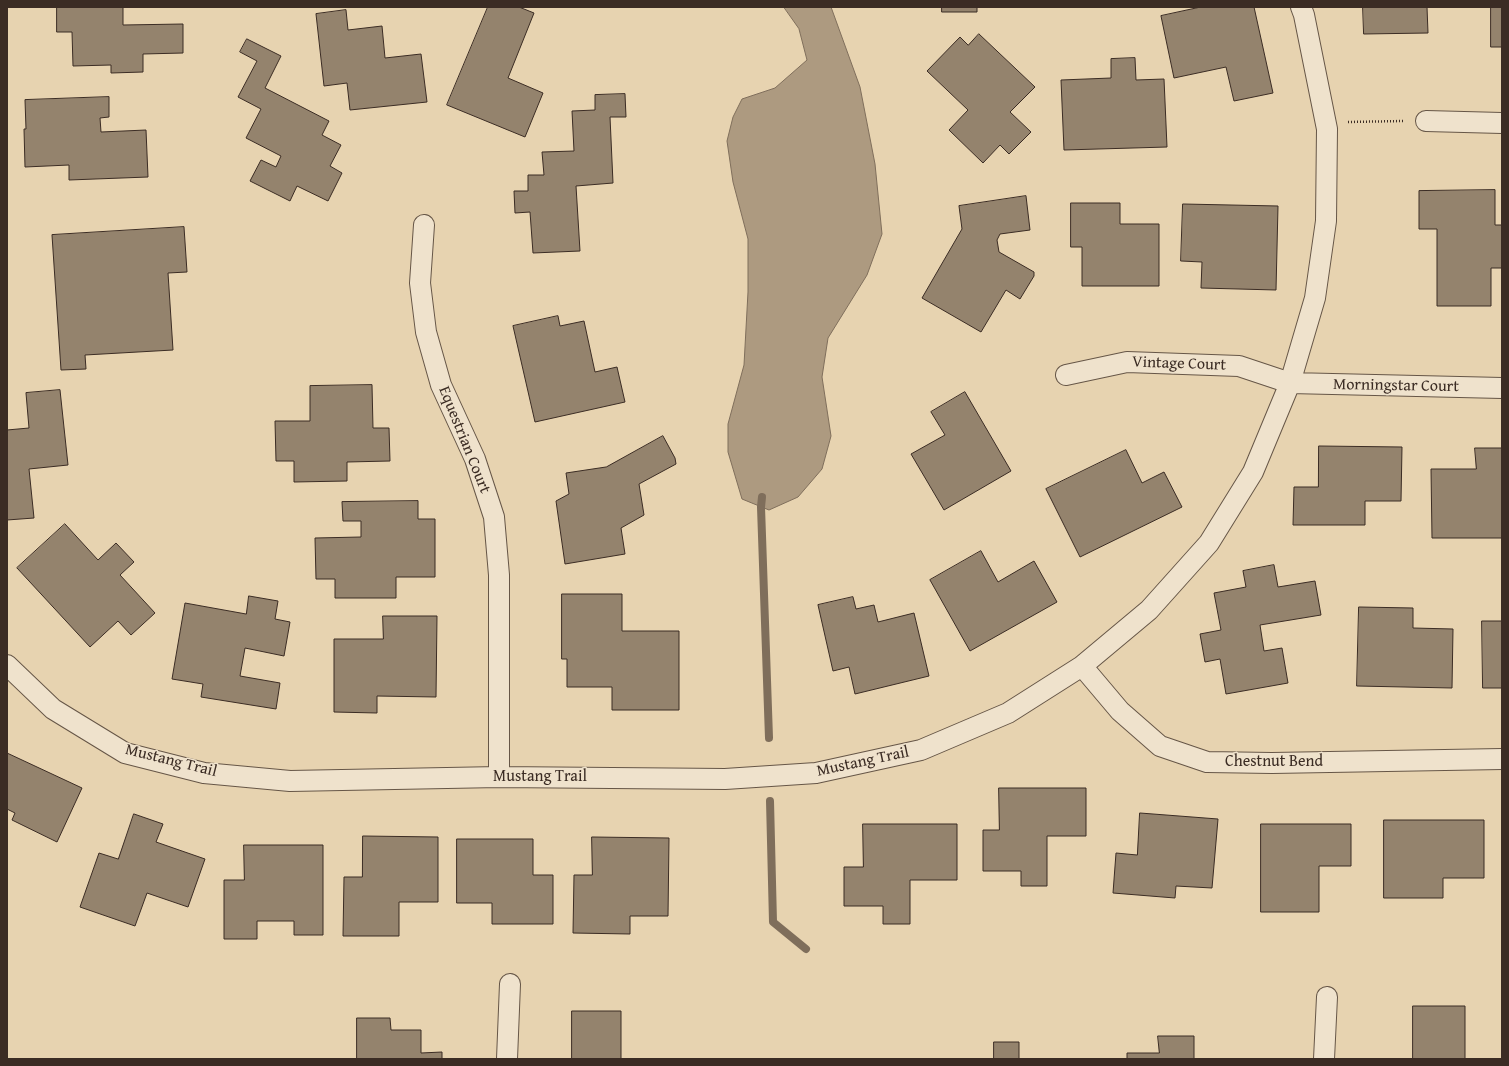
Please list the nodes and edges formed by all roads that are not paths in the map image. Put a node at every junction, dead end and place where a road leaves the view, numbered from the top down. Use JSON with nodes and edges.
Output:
{"nodes":[{"id":1,"x":1301,"y":7,"type":"edge"},
{"id":2,"x":1426,"y":121,"type":"road end"},
{"id":3,"x":1502,"y":123,"type":"edge"},
{"id":4,"x":424,"y":225,"type":"dead end"},
{"id":5,"x":1066,"y":375,"type":"dead end"},
{"id":6,"x":1290,"y":383,"type":"junction"},
{"id":7,"x":1502,"y":388,"type":"edge"},
{"id":8,"x":7,"y":665,"type":"edge"},
{"id":9,"x":1082,"y":666,"type":"junction"},
{"id":10,"x":1502,"y":759,"type":"edge"},
{"id":11,"x":499,"y":777,"type":"junction"},
{"id":12,"x":510,"y":984,"type":"dead end"},
{"id":13,"x":1327,"y":997,"type":"dead end"},
{"id":14,"x":507,"y":1059,"type":"edge"},
{"id":15,"x":1324,"y":1059,"type":"edge"}],
"edges":[{"from":1,"to":6,"type":"street","name":"Mustang Trail"},
{"from":2,"to":3,"type":"street"},
{"from":4,"to":11,"type":"street","name":"Equestrian Court"},
{"from":5,"to":6,"type":"street","name":"Vintage Court"},
{"from":6,"to":7,"type":"street","name":"Morningstar Court"},
{"from":6,"to":9,"type":"street","name":"Mustang Trail"},
{"from":8,"to":11,"type":"street","name":"Mustang Trail"},
{"from":9,"to":10,"type":"street","name":"Chestnut Bend"},
{"from":9,"to":11,"type":"street","name":"Mustang Trail"},
{"from":12,"to":14,"type":"street"},
{"from":13,"to":15,"type":"street"}]}
